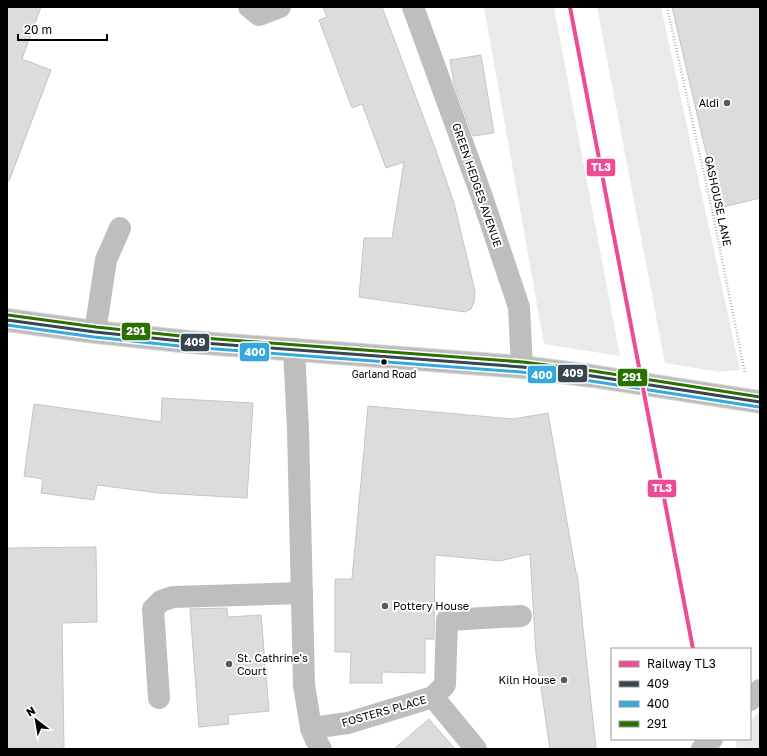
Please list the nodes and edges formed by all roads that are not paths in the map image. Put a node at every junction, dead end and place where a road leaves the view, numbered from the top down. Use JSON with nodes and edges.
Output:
{"nodes":[{"id":1,"x":249,"y":7,"type":"edge"},
{"id":2,"x":280,"y":7,"type":"edge"},
{"id":3,"x":413,"y":7,"type":"edge"},
{"id":4,"x":120,"y":228,"type":"dead end"},
{"id":5,"x":7,"y":320,"type":"edge"},
{"id":6,"x":95,"y":332,"type":"junction"},
{"id":7,"x":294,"y":349,"type":"junction"},
{"id":8,"x":522,"y":367,"type":"junction"},
{"id":9,"x":752,"y":401,"type":"edge"},
{"id":10,"x":302,"y":593,"type":"junction"},
{"id":11,"x":521,"y":616,"type":"dead end"},
{"id":12,"x":433,"y":697,"type":"junction"},
{"id":13,"x":159,"y":698,"type":"dead end"},
{"id":14,"x":311,"y":728,"type":"junction"},
{"id":15,"x":711,"y":740,"type":"edge"},
{"id":16,"x":321,"y":749,"type":"edge"},
{"id":17,"x":476,"y":749,"type":"edge"},
{"id":18,"x":702,"y":749,"type":"edge"}],
"edges":[{"from":1,"to":2,"type":"street"},
{"from":3,"to":8,"type":"street","name":"GREEN HEDGES AVENUE"},
{"from":4,"to":6,"type":"street"},
{"from":5,"to":6,"type":"highway"},
{"from":6,"to":7,"type":"highway"},
{"from":7,"to":8,"type":"highway"},
{"from":7,"to":10,"type":"street"},
{"from":8,"to":9,"type":"highway"},
{"from":10,"to":13,"type":"street"},
{"from":10,"to":14,"type":"street"},
{"from":11,"to":12,"type":"street","name":"FOSTERS PLACE"},
{"from":12,"to":14,"type":"street","name":"FOSTERS PLACE"},
{"from":12,"to":17,"type":"street","name":"FOSTERS PLACE"},
{"from":14,"to":16,"type":"street"},
{"from":15,"to":18,"type":"street"}]}
